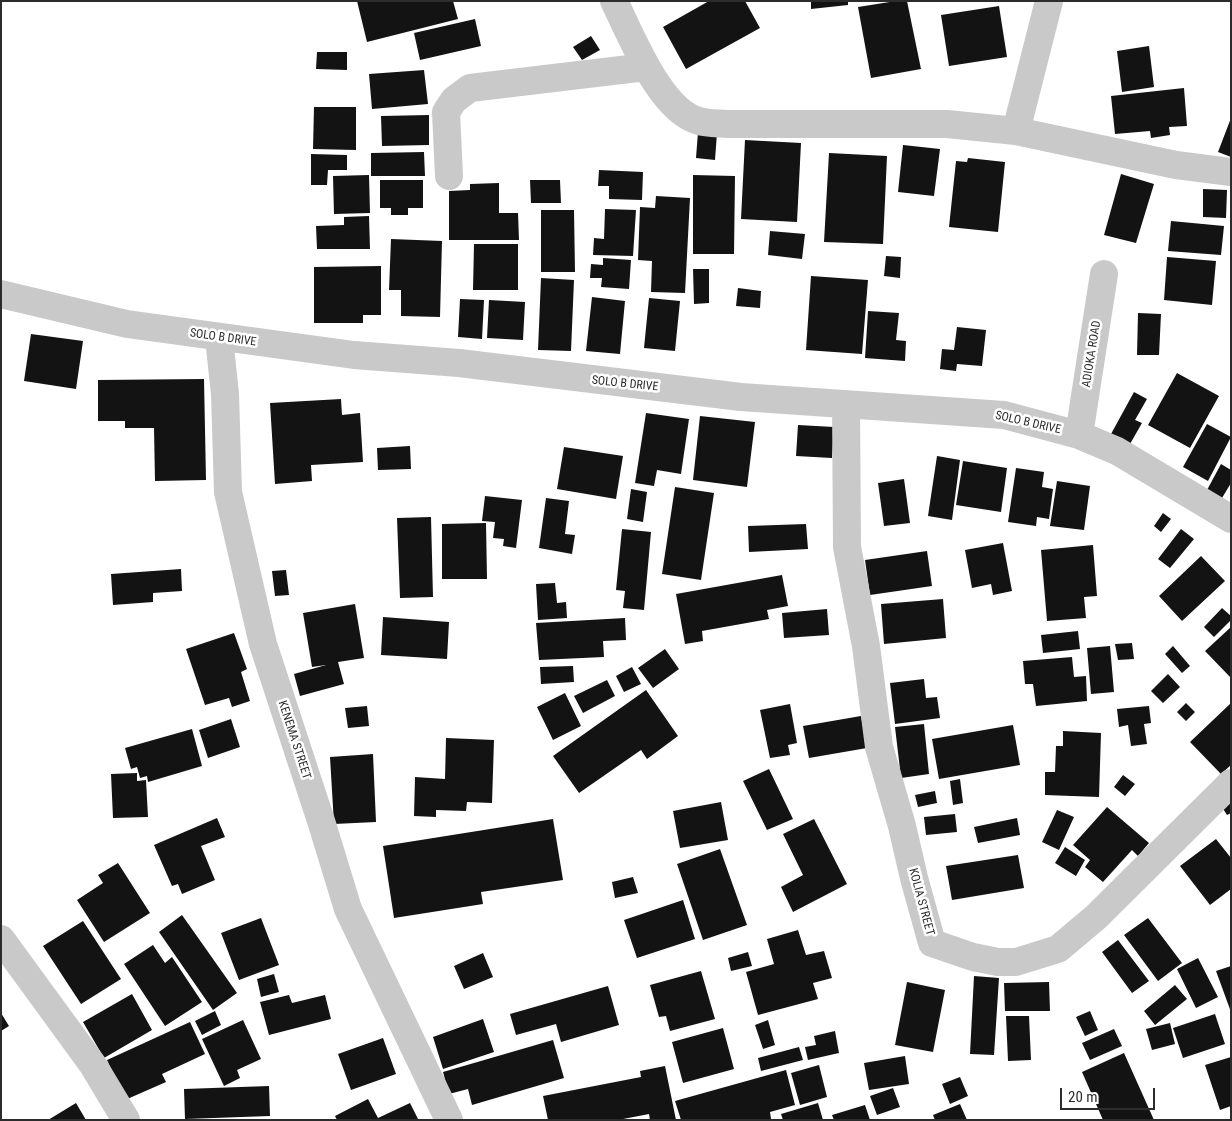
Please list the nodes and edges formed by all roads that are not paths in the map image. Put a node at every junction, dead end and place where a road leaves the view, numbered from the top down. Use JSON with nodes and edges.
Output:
{"nodes":[{"id":1,"x":614,"y":1,"type":"edge"},
{"id":2,"x":1049,"y":1,"type":"edge"},
{"id":3,"x":646,"y":67,"type":"junction"},
{"id":4,"x":1016,"y":131,"type":"junction"},
{"id":5,"x":1231,"y":172,"type":"edge"},
{"id":6,"x":450,"y":176,"type":"dead end"},
{"id":7,"x":1104,"y":274,"type":"dead end"},
{"id":8,"x":1,"y":294,"type":"edge"},
{"id":9,"x":220,"y":338,"type":"junction"},
{"id":10,"x":846,"y":404,"type":"junction"},
{"id":11,"x":1079,"y":435,"type":"junction"},
{"id":12,"x":1231,"y":519,"type":"edge"},
{"id":13,"x":1231,"y":783,"type":"edge"},
{"id":14,"x":1,"y":939,"type":"edge"},
{"id":15,"x":126,"y":1120,"type":"edge"},
{"id":16,"x":449,"y":1120,"type":"edge"}],
"edges":[{"from":1,"to":3,"type":"street"},
{"from":2,"to":4,"type":"street"},
{"from":3,"to":4,"type":"street"},
{"from":3,"to":6,"type":"street"},
{"from":4,"to":5,"type":"street"},
{"from":7,"to":11,"type":"street","name":"ADIOKA ROAD"},
{"from":8,"to":9,"type":"street","name":"SOLO B DRIVE"},
{"from":9,"to":10,"type":"street","name":"SOLO B DRIVE"},
{"from":9,"to":16,"type":"street","name":"KENEMA STREET"},
{"from":10,"to":11,"type":"street","name":"SOLO B DRIVE"},
{"from":10,"to":13,"type":"street","name":"KOLIA STREET"},
{"from":11,"to":12,"type":"street","name":"SOLO B DRIVE"},
{"from":14,"to":15,"type":"street"}]}
